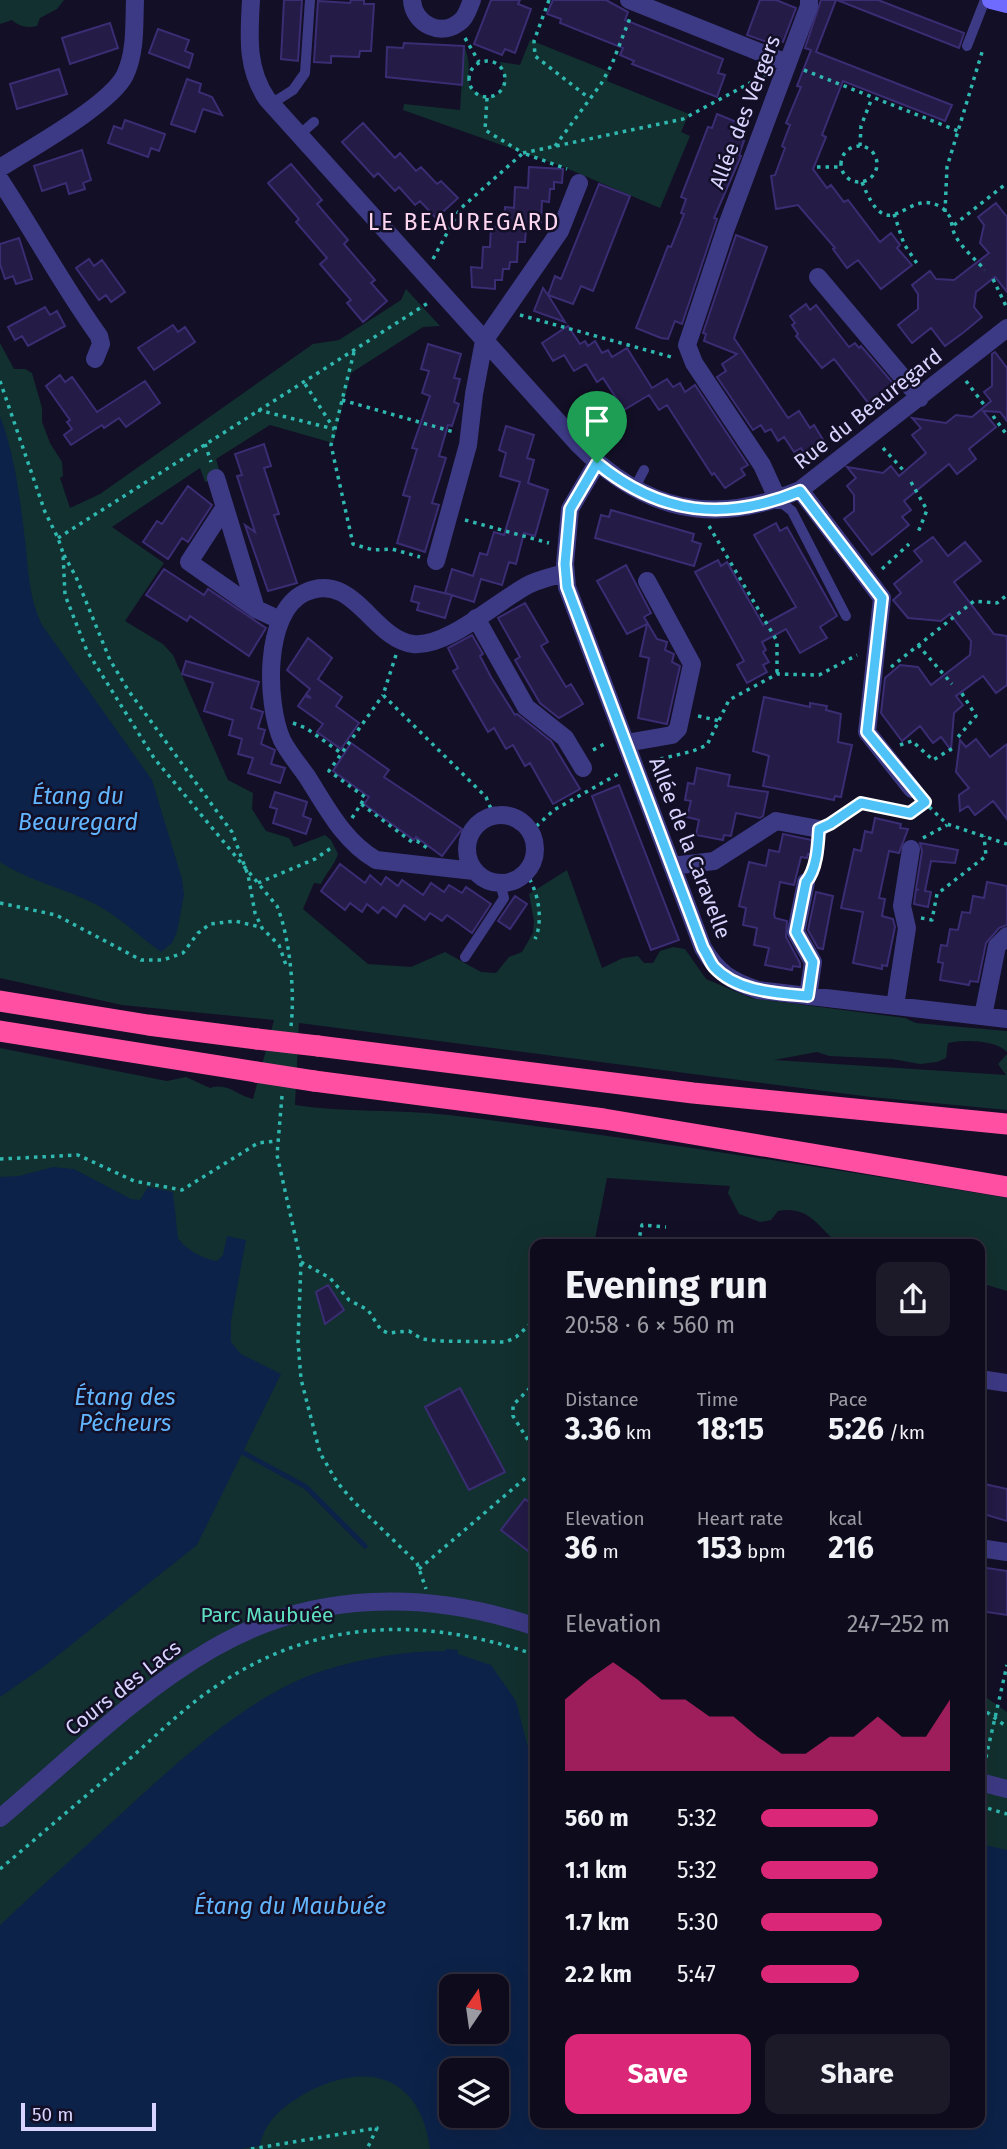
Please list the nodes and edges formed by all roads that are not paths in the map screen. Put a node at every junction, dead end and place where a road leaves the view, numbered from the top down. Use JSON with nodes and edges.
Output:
{"nodes":[{"id":1,"x":135,"y":0,"type":"edge"},
{"id":2,"x":251,"y":0,"type":"edge"},
{"id":3,"x":310,"y":0,"type":"edge"},
{"id":4,"x":412,"y":0,"type":"edge"},
{"id":5,"x":472,"y":0,"type":"edge"},
{"id":6,"x":809,"y":0,"type":"edge"},
{"id":7,"x":985,"y":0,"type":"edge"},
{"id":8,"x":991,"y":0,"type":"edge"},
{"id":9,"x":632,"y":1,"type":"edge"},
{"id":10,"x":1007,"y":4,"type":"edge"},
{"id":11,"x":967,"y":46,"type":"dead end"},
{"id":12,"x":787,"y":63,"type":"junction"},
{"id":13,"x":271,"y":104,"type":"junction"},
{"id":14,"x":314,"y":122,"type":"dead end"},
{"id":15,"x":298,"y":136,"type":"junction"},
{"id":16,"x":0,"y":168,"type":"edge"},
{"id":17,"x":575,"y":177,"type":"road end"},
{"id":18,"x":0,"y":180,"type":"edge"},
{"id":19,"x":818,"y":277,"type":"dead end"},
{"id":20,"x":1007,"y":328,"type":"edge"},
{"id":21,"x":484,"y":341,"type":"junction"},
{"id":22,"x":95,"y":359,"type":"dead end"},
{"id":23,"x":920,"y":398,"type":"junction"},
{"id":24,"x":597,"y":463,"type":"junction"},
{"id":25,"x":644,"y":470,"type":"dead end"},
{"id":26,"x":216,"y":478,"type":"dead end"},
{"id":27,"x":634,"y":489,"type":"junction"},
{"id":28,"x":800,"y":491,"type":"junction"},
{"id":29,"x":778,"y":500,"type":"junction"},
{"id":30,"x":224,"y":508,"type":"junction"},
{"id":31,"x":429,"y":559,"type":"road end"},
{"id":32,"x":565,"y":573,"type":"junction"},
{"id":33,"x":647,"y":581,"type":"dead end"},
{"id":34,"x":256,"y":609,"type":"junction"},
{"id":35,"x":846,"y":616,"type":"dead end"},
{"id":36,"x":476,"y":618,"type":"junction"},
{"id":37,"x":280,"y":620,"type":"junction"},
{"id":38,"x":619,"y":741,"type":"junction"},
{"id":39,"x":580,"y":764,"type":"road end"},
{"id":40,"x":918,"y":796,"type":"road end"},
{"id":41,"x":819,"y":829,"type":"road end"},
{"id":42,"x":911,"y":849,"type":"road end"},
{"id":43,"x":672,"y":866,"type":"junction"},
{"id":44,"x":474,"y":871,"type":"junction"},
{"id":45,"x":806,"y":882,"type":"road end"},
{"id":46,"x":500,"y":883,"type":"junction"},
{"id":47,"x":1007,"y":936,"type":"edge"},
{"id":48,"x":465,"y":957,"type":"dead end"},
{"id":49,"x":808,"y":996,"type":"junction"},
{"id":50,"x":0,"y":1000,"type":"edge"},
{"id":51,"x":895,"y":1006,"type":"junction"},
{"id":52,"x":983,"y":1016,"type":"junction"},
{"id":53,"x":1007,"y":1018,"type":"edge"},
{"id":54,"x":0,"y":1031,"type":"edge"},
{"id":55,"x":1007,"y":1124,"type":"edge"},
{"id":56,"x":1007,"y":1188,"type":"edge"},
{"id":57,"x":985,"y":1380,"type":"edge"},
{"id":58,"x":1007,"y":1383,"type":"edge"},
{"id":59,"x":985,"y":1549,"type":"edge"},
{"id":60,"x":1007,"y":1552,"type":"edge"},
{"id":61,"x":530,"y":1626,"type":"edge"},
{"id":62,"x":985,"y":1776,"type":"edge"},
{"id":63,"x":1007,"y":1789,"type":"edge"},
{"id":64,"x":0,"y":1818,"type":"edge"}],
"edges":[{"from":1,"to":16,"type":"street"},
{"from":2,"to":13,"type":"street","name":"Rue du Beauregard"},
{"from":3,"to":13,"type":"lane"},
{"from":4,"to":5,"type":"street"},
{"from":6,"to":12,"type":"street","name":"Allée des Vergers"},
{"from":7,"to":11,"type":"lane"},
{"from":8,"to":10,"type":"main road"},
{"from":9,"to":12,"type":"street"},
{"from":12,"to":29,"type":"street","name":"Allée des Vergers"},
{"from":13,"to":15,"type":"street","name":"Rue du Beauregard"},
{"from":14,"to":15,"type":"lane"},
{"from":15,"to":21,"type":"street","name":"Rue du Beauregard"},
{"from":17,"to":21,"type":"street"},
{"from":18,"to":22,"type":"street"},
{"from":19,"to":23,"type":"street"},
{"from":20,"to":23,"type":"street","name":"Rue du Beauregard"},
{"from":21,"to":24,"type":"street","name":"Rue du Beauregard"},
{"from":21,"to":31,"type":"street"},
{"from":23,"to":28,"type":"street","name":"Rue du Beauregard"},
{"from":24,"to":27,"type":"street","name":"Rue du Beauregard"},
{"from":24,"to":32,"type":"street","name":"Allée de la Caravelle"},
{"from":25,"to":27,"type":"lane"},
{"from":26,"to":30,"type":"street"},
{"from":27,"to":29,"type":"street","name":"Rue du Beauregard"},
{"from":28,"to":29,"type":"street","name":"Rue du Beauregard"},
{"from":28,"to":40,"type":"street"},
{"from":29,"to":35,"type":"lane"},
{"from":30,"to":34,"type":"street"},
{"from":30,"to":34,"type":"street"},
{"from":32,"to":36,"type":"street"},
{"from":32,"to":38,"type":"street","name":"Allée de la Caravelle"},
{"from":33,"to":38,"type":"street"},
{"from":34,"to":37,"type":"street"},
{"from":36,"to":37,"type":"street"},
{"from":36,"to":39,"type":"street"},
{"from":37,"to":44,"type":"street"},
{"from":38,"to":43,"type":"street","name":"Allée de la Caravelle"},
{"from":41,"to":43,"type":"street"},
{"from":42,"to":51,"type":"street"},
{"from":43,"to":49,"type":"street","name":"Allée de la Caravelle"},
{"from":44,"to":46,"type":"street"},
{"from":44,"to":46,"type":"street"},
{"from":45,"to":49,"type":"street"},
{"from":46,"to":48,"type":"lane"},
{"from":47,"to":52,"type":"street"},
{"from":49,"to":51,"type":"street","name":"Allée de la Caravelle"},
{"from":50,"to":55,"type":"highway","bridge":true},
{"from":51,"to":52,"type":"street","name":"Allée de la Caravelle"},
{"from":52,"to":53,"type":"street","name":"Allée de la Caravelle"},
{"from":54,"to":56,"type":"highway","bridge":true},
{"from":57,"to":58,"type":"street"},
{"from":59,"to":60,"type":"street"},
{"from":61,"to":64,"type":"street","name":"Cours des Lacs"},
{"from":62,"to":63,"type":"street"}]}
